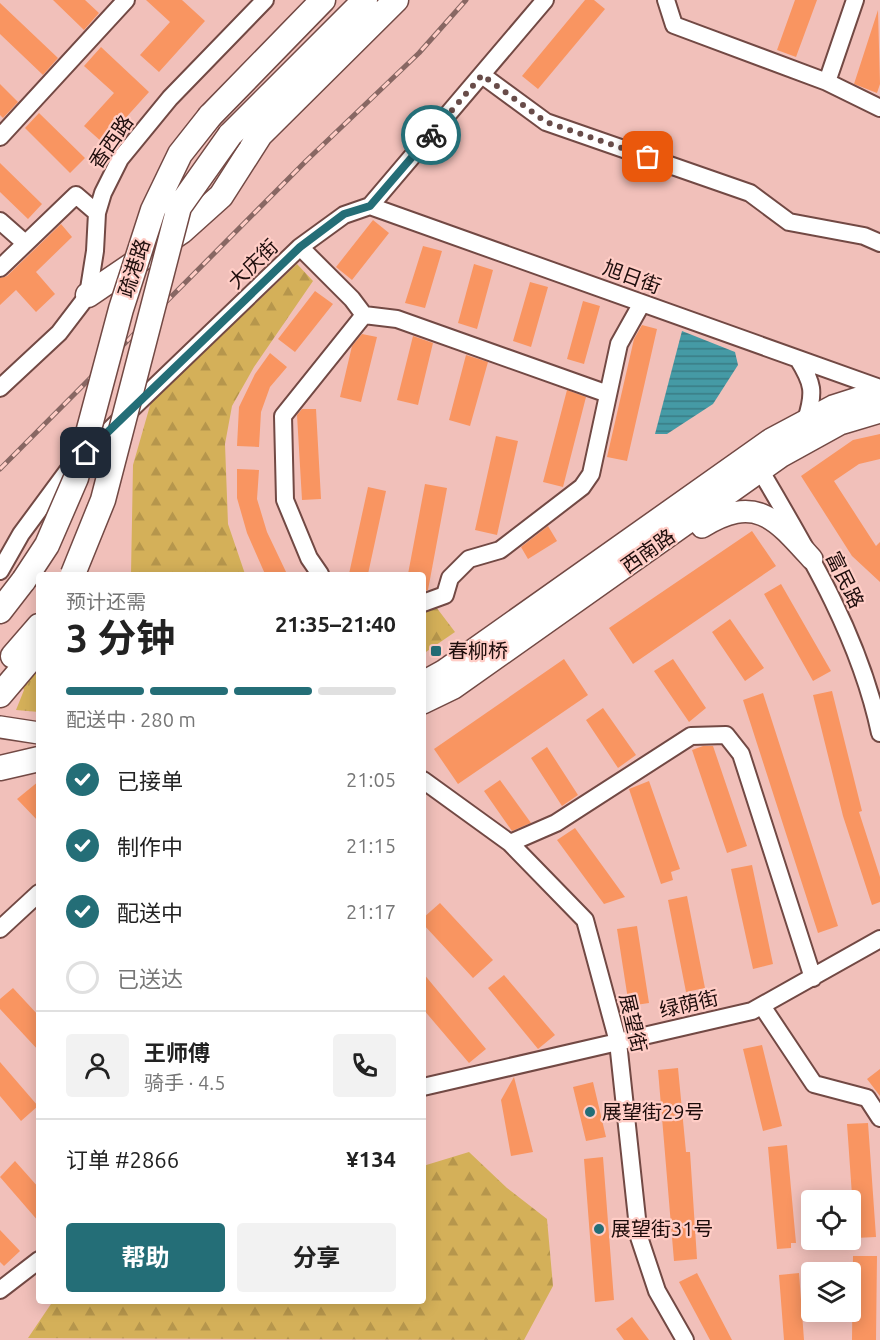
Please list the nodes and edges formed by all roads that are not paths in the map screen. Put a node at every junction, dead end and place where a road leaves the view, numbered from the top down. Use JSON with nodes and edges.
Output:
{"nodes":[{"id":1,"x":265,"y":0,"type":"edge"},
{"id":2,"x":323,"y":0,"type":"edge"},
{"id":3,"x":365,"y":0,"type":"edge"},
{"id":4,"x":396,"y":0,"type":"edge"},
{"id":5,"x":545,"y":0,"type":"edge"},
{"id":6,"x":666,"y":0,"type":"edge"},
{"id":7,"x":855,"y":0,"type":"edge"},
{"id":8,"x":118,"y":3,"type":"edge"},
{"id":9,"x":482,"y":75,"type":"junction"},
{"id":10,"x":827,"y":82,"type":"junction"},
{"id":11,"x":880,"y":108,"type":"edge"},
{"id":12,"x":0,"y":137,"type":"edge"},
{"id":13,"x":370,"y":206,"type":"junction"},
{"id":14,"x":97,"y":213,"type":"junction"},
{"id":15,"x":0,"y":220,"type":"edge"},
{"id":16,"x":25,"y":243,"type":"junction"},
{"id":17,"x":880,"y":243,"type":"edge"},
{"id":18,"x":300,"y":247,"type":"junction"},
{"id":19,"x":0,"y":268,"type":"edge"},
{"id":20,"x":88,"y":295,"type":"junction"},
{"id":21,"x":642,"y":303,"type":"junction"},
{"id":22,"x":364,"y":315,"type":"junction"},
{"id":23,"x":798,"y":359,"type":"junction"},
{"id":24,"x":0,"y":388,"type":"edge"},
{"id":25,"x":880,"y":389,"type":"edge"},
{"id":26,"x":608,"y":394,"type":"junction"},
{"id":27,"x":880,"y":412,"type":"edge"},
{"id":28,"x":806,"y":420,"type":"junction"},
{"id":29,"x":756,"y":463,"type":"junction"},
{"id":30,"x":641,"y":555,"type":"junction"},
{"id":31,"x":812,"y":559,"type":"junction"},
{"id":32,"x":0,"y":571,"type":"edge"},
{"id":33,"x":74,"y":572,"type":"edge"},
{"id":34,"x":319,"y":572,"type":"edge"},
{"id":35,"x":24,"y":580,"type":"junction"},
{"id":36,"x":426,"y":602,"type":"edge"},
{"id":37,"x":0,"y":604,"type":"edge"},
{"id":38,"x":0,"y":611,"type":"edge"},
{"id":39,"x":36,"y":624,"type":"edge"},
{"id":40,"x":36,"y":629,"type":"edge"},
{"id":41,"x":36,"y":653,"type":"edge"},
{"id":42,"x":0,"y":662,"type":"edge"},
{"id":43,"x":0,"y":668,"type":"edge"},
{"id":44,"x":426,"y":680,"type":"edge"},
{"id":45,"x":0,"y":695,"type":"edge"},
{"id":46,"x":426,"y":702,"type":"edge"},
{"id":47,"x":0,"y":713,"type":"edge"},
{"id":48,"x":35,"y":725,"type":"edge"},
{"id":49,"x":0,"y":727,"type":"edge"},
{"id":50,"x":880,"y":733,"type":"edge"},
{"id":51,"x":36,"y":760,"type":"edge"},
{"id":52,"x":0,"y":768,"type":"edge"},
{"id":53,"x":427,"y":782,"type":"edge"},
{"id":54,"x":510,"y":843,"type":"junction"},
{"id":55,"x":36,"y":896,"type":"edge"},
{"id":56,"x":0,"y":929,"type":"edge"},
{"id":57,"x":880,"y":939,"type":"edge"},
{"id":58,"x":813,"y":978,"type":"junction"},
{"id":59,"x":762,"y":1006,"type":"junction"},
{"id":60,"x":618,"y":1042,"type":"junction"},
{"id":61,"x":426,"y":1086,"type":"edge"},
{"id":62,"x":880,"y":1118,"type":"edge"},
{"id":63,"x":36,"y":1262,"type":"edge"},
{"id":64,"x":0,"y":1290,"type":"edge"},
{"id":65,"x":685,"y":1340,"type":"edge"}],
"edges":[{"from":1,"to":14,"type":"street","name":"香西路"},
{"from":2,"to":35,"type":"highway","name":"疏港路","bridge":true},
{"from":3,"to":33,"type":"highway","bridge":true},
{"from":4,"to":20,"type":"highway"},
{"from":5,"to":9,"type":"street"},
{"from":6,"to":10,"type":"street"},
{"from":7,"to":10,"type":"street"},
{"from":8,"to":12,"type":"street"},
{"from":9,"to":13,"type":"street"},
{"from":9,"to":17,"type":"street"},
{"from":10,"to":11,"type":"street"},
{"from":13,"to":18,"type":"street","name":"大庆街"},
{"from":13,"to":21,"type":"street","name":"旭日街"},
{"from":14,"to":16,"type":"street"},
{"from":14,"to":20,"type":"street","name":"香西路"},
{"from":15,"to":16,"type":"street"},
{"from":16,"to":19,"type":"street"},
{"from":18,"to":22,"type":"street"},
{"from":18,"to":32,"type":"street","name":"大庆街"},
{"from":20,"to":24,"type":"street"},
{"from":21,"to":23,"type":"street","name":"旭日街"},
{"from":21,"to":26,"type":"street"},
{"from":22,"to":26,"type":"street"},
{"from":22,"to":34,"type":"street"},
{"from":23,"to":25,"type":"street","name":"旭日街"},
{"from":23,"to":28,"type":"street"},
{"from":25,"to":28,"type":"main road","name":"西南路"},
{"from":26,"to":36,"type":"street"},
{"from":27,"to":29,"type":"main road","name":"西南路"},
{"from":28,"to":29,"type":"main road","name":"西南路"},
{"from":29,"to":30,"type":"main road","name":"西南路"},
{"from":29,"to":31,"type":"street","name":"富民路"},
{"from":29,"to":44,"type":"main road","name":"西南路"},
{"from":30,"to":31,"type":"main road"},
{"from":30,"to":46,"type":"main road","name":"西南路"},
{"from":31,"to":50,"type":"street","name":"富民路"},
{"from":35,"to":37,"type":"highway"},
{"from":35,"to":38,"type":"highway"},
{"from":39,"to":42,"type":"highway"},
{"from":40,"to":43,"type":"highway"},
{"from":41,"to":45,"type":"highway"},
{"from":47,"to":48,"type":"main road"},
{"from":48,"to":49,"type":"main road"},
{"from":51,"to":52,"type":"highway"},
{"from":53,"to":54,"type":"street","name":"展望街"},
{"from":54,"to":58,"type":"street"},
{"from":54,"to":60,"type":"street","name":"展望街"},
{"from":55,"to":56,"type":"street"},
{"from":57,"to":58,"type":"street","name":"绿荫街"},
{"from":58,"to":59,"type":"street","name":"绿荫街"},
{"from":59,"to":60,"type":"street","name":"绿荫街"},
{"from":59,"to":62,"type":"street"},
{"from":60,"to":61,"type":"street","name":"绿荫街"},
{"from":60,"to":65,"type":"street","name":"展望街"},
{"from":63,"to":64,"type":"street"}]}
